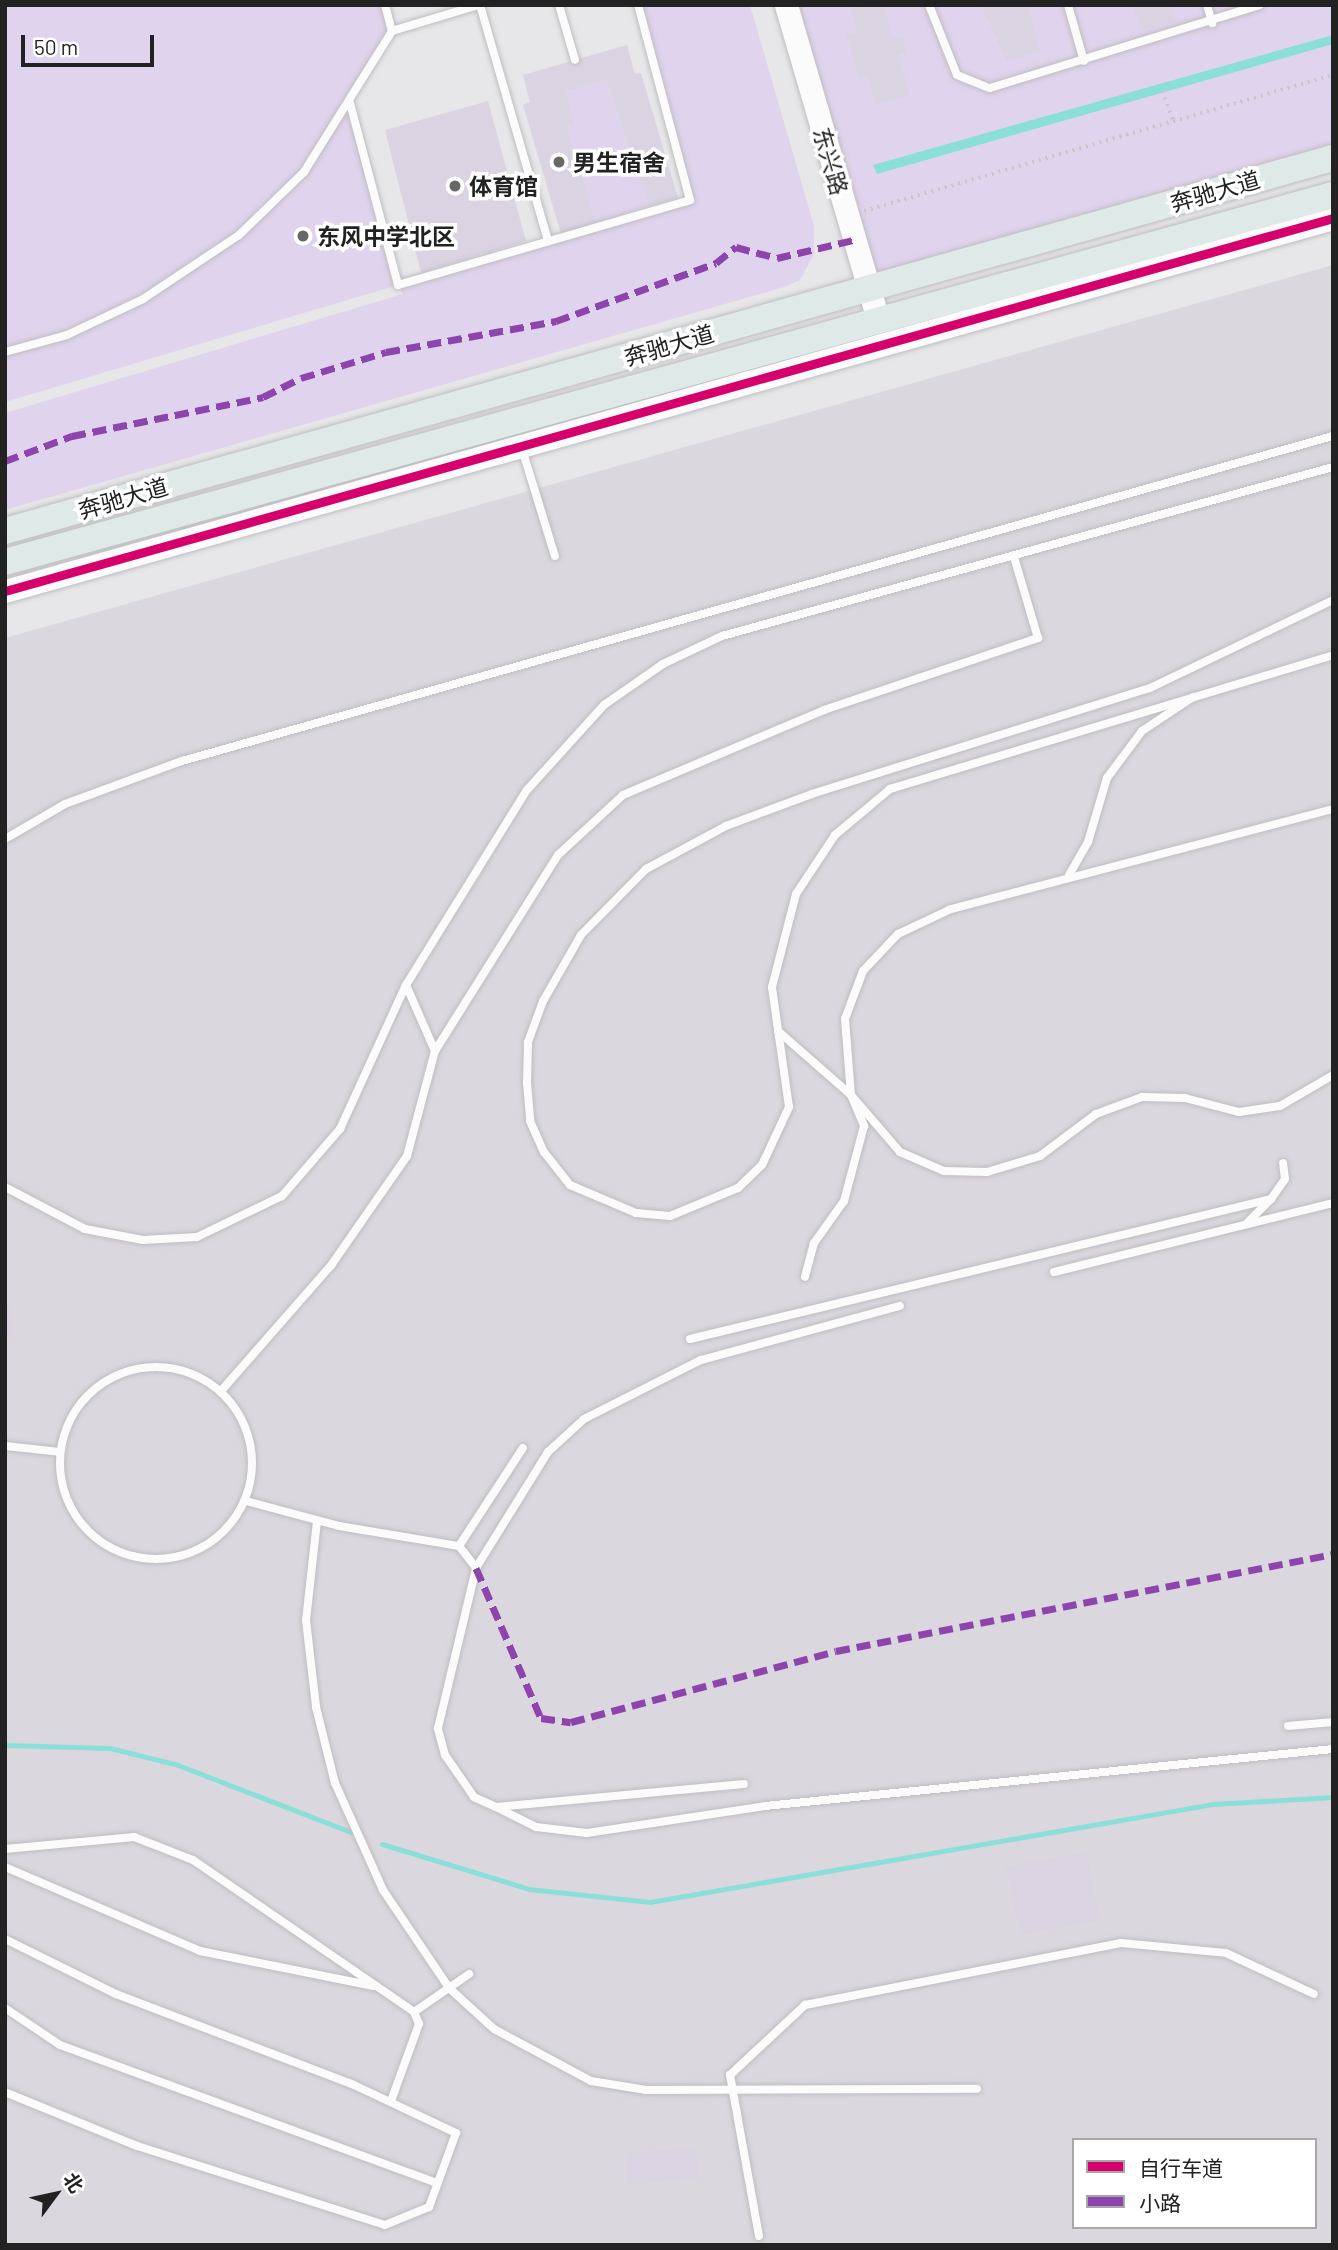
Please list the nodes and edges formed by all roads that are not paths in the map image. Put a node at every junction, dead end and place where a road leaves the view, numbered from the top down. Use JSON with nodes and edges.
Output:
{"nodes":[{"id":1,"x":385,"y":5,"type":"edge"},
{"id":2,"x":479,"y":5,"type":"edge"},
{"id":3,"x":559,"y":5,"type":"edge"},
{"id":4,"x":638,"y":5,"type":"edge"},
{"id":5,"x":786,"y":5,"type":"edge"},
{"id":6,"x":929,"y":5,"type":"edge"},
{"id":7,"x":1068,"y":5,"type":"edge"},
{"id":8,"x":1207,"y":5,"type":"edge"},
{"id":9,"x":1259,"y":5,"type":"edge"},
{"id":10,"x":453,"y":9,"type":"edge"},
{"id":11,"x":1212,"y":23,"type":"junction"},
{"id":12,"x":392,"y":32,"type":"junction"},
{"id":13,"x":575,"y":60,"type":"dead end"},
{"id":14,"x":1084,"y":61,"type":"junction"},
{"id":15,"x":350,"y":103,"type":"junction"},
{"id":16,"x":1333,"y":158,"type":"edge"},
{"id":17,"x":1333,"y":195,"type":"edge"},
{"id":18,"x":1333,"y":218,"type":"edge"},
{"id":19,"x":548,"y":241,"type":"junction"},
{"id":20,"x":868,"y":289,"type":"junction"},
{"id":21,"x":877,"y":317,"type":"junction"},
{"id":22,"x":5,"y":352,"type":"edge"},
{"id":23,"x":680,"y":386,"type":"junction"},
{"id":24,"x":516,"y":431,"type":"junction"},
{"id":25,"x":1333,"y":436,"type":"edge"},
{"id":26,"x":1333,"y":467,"type":"edge"},
{"id":27,"x":5,"y":531,"type":"edge"},
{"id":28,"x":555,"y":556,"type":"dead end"},
{"id":29,"x":1014,"y":557,"type":"junction"},
{"id":30,"x":5,"y":562,"type":"edge"},
{"id":31,"x":5,"y":591,"type":"edge"},
{"id":32,"x":1333,"y":600,"type":"edge"},
{"id":33,"x":1333,"y":655,"type":"edge"},
{"id":34,"x":1200,"y":693,"type":"junction"},
{"id":35,"x":1333,"y":809,"type":"edge"},
{"id":36,"x":5,"y":839,"type":"edge"},
{"id":37,"x":1069,"y":875,"type":"junction"},
{"id":38,"x":406,"y":985,"type":"junction"},
{"id":39,"x":778,"y":1031,"type":"junction"},
{"id":40,"x":435,"y":1051,"type":"junction"},
{"id":41,"x":1333,"y":1075,"type":"edge"},
{"id":42,"x":851,"y":1095,"type":"junction"},
{"id":43,"x":1283,"y":1163,"type":"dead end"},
{"id":44,"x":5,"y":1187,"type":"edge"},
{"id":45,"x":1271,"y":1199,"type":"junction"},
{"id":46,"x":1333,"y":1203,"type":"edge"},
{"id":47,"x":1245,"y":1224,"type":"junction"},
{"id":48,"x":1054,"y":1272,"type":"dead end"},
{"id":49,"x":805,"y":1277,"type":"dead end"},
{"id":50,"x":900,"y":1306,"type":"dead end"},
{"id":51,"x":690,"y":1339,"type":"dead end"},
{"id":52,"x":221,"y":1391,"type":"junction"},
{"id":53,"x":5,"y":1446,"type":"edge"},
{"id":54,"x":523,"y":1448,"type":"dead end"},
{"id":55,"x":60,"y":1452,"type":"junction"},
{"id":56,"x":246,"y":1502,"type":"junction"},
{"id":57,"x":317,"y":1521,"type":"junction"},
{"id":58,"x":459,"y":1546,"type":"junction"},
{"id":59,"x":476,"y":1568,"type":"junction"},
{"id":60,"x":1333,"y":1722,"type":"edge"},
{"id":61,"x":1288,"y":1726,"type":"dead end"},
{"id":62,"x":1333,"y":1749,"type":"edge"},
{"id":63,"x":744,"y":1784,"type":"dead end"},
{"id":64,"x":496,"y":1807,"type":"junction"},
{"id":65,"x":5,"y":1849,"type":"edge"},
{"id":66,"x":5,"y":1867,"type":"edge"},
{"id":67,"x":5,"y":1939,"type":"edge"},
{"id":68,"x":469,"y":1974,"type":"dead end"},
{"id":69,"x":380,"y":1988,"type":"junction"},
{"id":70,"x":449,"y":1988,"type":"junction"},
{"id":71,"x":1314,"y":1994,"type":"dead end"},
{"id":72,"x":5,"y":2008,"type":"edge"},
{"id":73,"x":414,"y":2012,"type":"junction"},
{"id":74,"x":977,"y":2089,"type":"dead end"},
{"id":75,"x":730,"y":2090,"type":"junction"},
{"id":76,"x":5,"y":2092,"type":"edge"},
{"id":77,"x":391,"y":2101,"type":"junction"},
{"id":78,"x":438,"y":2183,"type":"junction"},
{"id":79,"x":759,"y":2236,"type":"dead end"}],
"edges":[{"from":1,"to":12,"type":"lane"},
{"from":2,"to":10,"type":"lane"},
{"from":2,"to":19,"type":"lane"},
{"from":3,"to":13,"type":"lane"},
{"from":4,"to":19,"type":"lane"},
{"from":5,"to":20,"type":"street","name":"东兴路"},
{"from":6,"to":14,"type":"lane"},
{"from":7,"to":14,"type":"lane"},
{"from":8,"to":11,"type":"lane"},
{"from":9,"to":11,"type":"lane"},
{"from":10,"to":12,"type":"lane"},
{"from":11,"to":14,"type":"lane"},
{"from":12,"to":15,"type":"lane"},
{"from":15,"to":19,"type":"lane"},
{"from":15,"to":22,"type":"lane"},
{"from":16,"to":20,"type":"main road","name":"奔驰大道"},
{"from":17,"to":21,"type":"main road","name":"奔驰大道"},
{"from":18,"to":23,"type":"street"},
{"from":20,"to":21,"type":"street","name":"东兴路"},
{"from":20,"to":27,"type":"main road","name":"奔驰大道"},
{"from":21,"to":23,"type":"main road","name":"奔驰大道"},
{"from":23,"to":24,"type":"main road","name":"奔驰大道"},
{"from":24,"to":28,"type":"lane"},
{"from":24,"to":30,"type":"main road","name":"奔驰大道"},
{"from":24,"to":31,"type":"street"},
{"from":25,"to":36,"type":"lane"},
{"from":26,"to":29,"type":"lane"},
{"from":29,"to":38,"type":"lane"},
{"from":29,"to":40,"type":"lane"},
{"from":32,"to":39,"type":"lane"},
{"from":33,"to":34,"type":"lane"},
{"from":34,"to":37,"type":"lane"},
{"from":34,"to":39,"type":"lane"},
{"from":35,"to":37,"type":"lane"},
{"from":37,"to":42,"type":"lane"},
{"from":38,"to":40,"type":"lane"},
{"from":38,"to":44,"type":"lane"},
{"from":39,"to":42,"type":"lane"},
{"from":40,"to":52,"type":"lane"},
{"from":41,"to":42,"type":"lane"},
{"from":42,"to":49,"type":"lane"},
{"from":43,"to":45,"type":"lane"},
{"from":45,"to":47,"type":"lane"},
{"from":45,"to":51,"type":"lane"},
{"from":46,"to":47,"type":"lane"},
{"from":47,"to":48,"type":"lane"},
{"from":50,"to":59,"type":"lane"},
{"from":52,"to":55,"type":"lane"},
{"from":52,"to":56,"type":"lane"},
{"from":53,"to":55,"type":"lane"},
{"from":54,"to":58,"type":"lane"},
{"from":55,"to":56,"type":"lane"},
{"from":56,"to":57,"type":"lane"},
{"from":57,"to":58,"type":"lane"},
{"from":57,"to":70,"type":"lane"},
{"from":58,"to":59,"type":"lane"},
{"from":59,"to":64,"type":"lane"},
{"from":60,"to":61,"type":"lane"},
{"from":62,"to":64,"type":"lane"},
{"from":63,"to":64,"type":"lane"},
{"from":65,"to":69,"type":"lane"},
{"from":66,"to":69,"type":"lane"},
{"from":67,"to":77,"type":"lane"},
{"from":68,"to":70,"type":"lane"},
{"from":69,"to":73,"type":"lane"},
{"from":70,"to":73,"type":"lane"},
{"from":70,"to":75,"type":"lane"},
{"from":71,"to":75,"type":"lane"},
{"from":72,"to":78,"type":"lane"},
{"from":73,"to":77,"type":"lane"},
{"from":74,"to":75,"type":"lane"},
{"from":75,"to":79,"type":"lane"},
{"from":76,"to":78,"type":"lane"},
{"from":77,"to":78,"type":"lane"}]}
